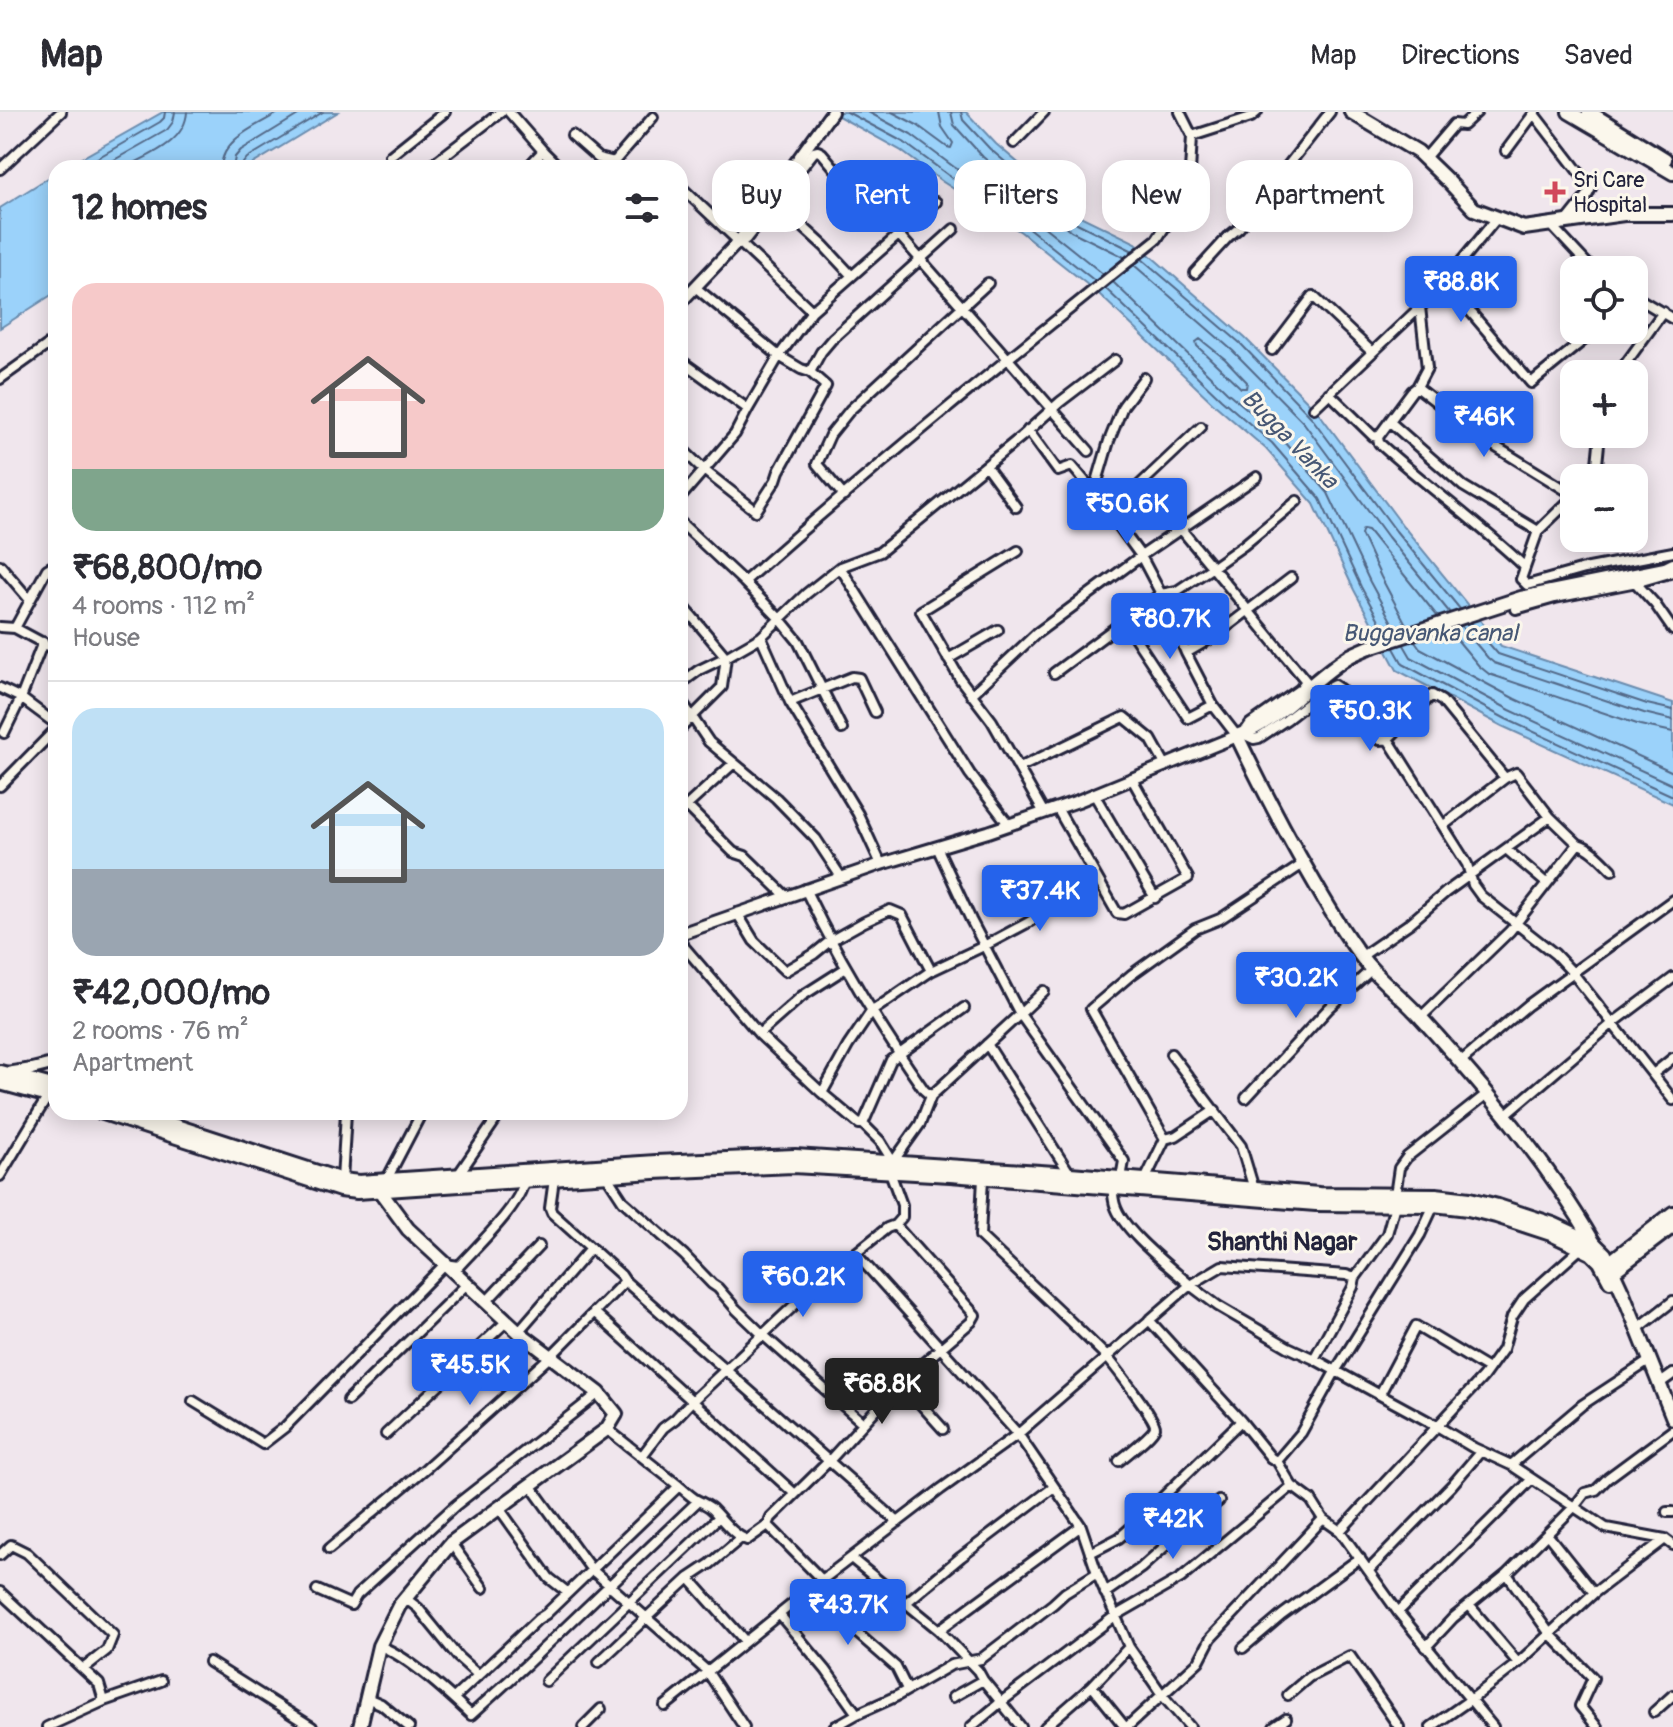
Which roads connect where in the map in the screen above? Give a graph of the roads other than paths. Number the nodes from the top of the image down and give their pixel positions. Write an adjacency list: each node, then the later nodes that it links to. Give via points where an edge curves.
1 (61, 112): 31 (street)
2 (445, 112): 21 (street)
3 (501, 112): 23 (street)
4 (509, 112): 19 (street)
5 (832, 112): 43 (street)
6 (1044, 112): 18 (street)
7 (1180, 112): 17 (street)
8 (1257, 112): 17 (street)
9 (1330, 112): 46 (street, via 1239,228)
10 (1351, 112): 22 (main road)
11 (1477, 112): 22 (street, via 1463,125 1454,124)
12 (1569, 112): 32 (main road)
13 (1589, 112): 30 (main road)
14 (1534, 113): 20 (street); 36 (street, via 1591,188)
15 (653, 117): 27 (street)
16 (572, 135): 26 (street)
17 (1192, 136): 65 (street, via 1190,172 1157,239)
18 (1014, 143)
19 (543, 151): 24 (street); 25 (street)
20 (1506, 151)
21 (390, 156)
22 (1425, 158): 35 (main road, via 1474,209)
23 (438, 160)
24 (535, 160)
25 (552, 160)
26 (606, 160)
27 (616, 160)
28 (808, 160): 29 (street, via 814,152)
29 (828, 160)
30 (1673, 164)
31 (0, 169)
32 (1673, 173)
33 (688, 193): 43 (street)
34 (1673, 214): 36 (main road)
35 (1497, 218): 37 (main road, via 1524,228); 49 (street)
36 (1566, 222): 37 (main road)
37 (1551, 225): 44 (street)
38 (954, 229): 45 (street)
39 (749, 232): 43 (street)
40 (809, 232): 47 (street)
41 (902, 232): 42 (street)
42 (899, 235): 45 (street); 47 (street)
43 (740, 242): 50 (street); 57 (street)
44 (1580, 256)
45 (920, 259): 54 (street); 69 (street, via 832,339)
46 (1195, 273)
47 (852, 276): 57 (street)
48 (988, 283): 54 (street)
49 (1443, 284): 55 (street); 56 (street)
50 (695, 287): 51 (street); 64 (street)
51 (688, 294)
52 (1482, 296): 56 (street)
53 (1648, 304): 58 (street)
54 (963, 307): 65 (street); 89 (street, via 850,410 830,435 817,464)
55 (1420, 307): 63 (street); 72 (street, via 1427,368)
56 (1469, 310): 60 (street, via 1531,383)
57 (812, 311): 64 (street)
58 (1663, 312): 59 (street); 67 (street)
59 (1673, 319)
60 (1579, 344)
61 (48, 345): 71 (street)
62 (1272, 350): 63 (street, via 1313,296)
63 (1372, 352): 73 (street)
64 (779, 356): 69 (street); 75 (street)
65 (1007, 358): 76 (street); 89 (street)
66 (1115, 360): 76 (street)
67 (1628, 360)
68 (688, 366): 75 (street)
69 (810, 372): 84 (street, via 826,386 756,511)
70 (1144, 378): 88 (street, via 1123,406)
71 (0, 379)
72 (1417, 387): 77 (street); 86 (street, via 1488,442)
73 (1329, 393): 74 (street); 80 (street)
74 (1314, 408)
75 (748, 409): 84 (street)
76 (1051, 410): 79 (street); 81 (street)
77 (1390, 422): 80 (street); 96 (street, via 1463,486)
78 (1201, 427): 93 (street)
79 (1028, 430): 83 (street); 88 (street, via 1058,471 1072,466)
80 (1378, 437): 104 (street, via 1416,476)
81 (1089, 451)
82 (688, 455): 84 (street)
83 (986, 466): 91 (street); 102 (street, via 880,552)
84 (705, 471): 87 (street)
85 (1257, 477): 94 (street)
86 (1560, 486)
87 (688, 489)
88 (1094, 492): 93 (street)
89 (844, 496): 108 (street)
90 (1297, 501): 103 (street)
91 (1016, 507)
92 (1560, 509): 96 (street)
93 (1110, 513): 99 (street)
94 (1181, 529): 99 (street); 103 (street)
95 (688, 530): 108 (street)
96 (1538, 531): 104 (street)
97 (1018, 551): 126 (street, via 921,611)
98 (1673, 552): 104 (street, via 1527,585 1521,579)
99 (1141, 556): 110 (street); 131 (street, via 1037,633)
100 (0, 565): 111 (street)
101 (1673, 565): 112 (main road)
102 (840, 567): 115 (street); 157 (street, via 970,774)
103 (1213, 567): 110 (street, via 1177,591); 113 (street)
104 (1525, 567)
105 (48, 568): 111 (street)
106 (1673, 572): 109 (street)
107 (1291, 578): 113 (street)
108 (744, 582): 115 (street)
109 (1635, 582): 112 (street); 120 (street)
110 (1161, 594): 116 (street); 124 (street)
111 (29, 599): 118 (street)
112 (1519, 603): 143 (main road, via 1370,647)
113 (1248, 611): 124 (street); 143 (street, via 1306,681)
114 (688, 612): 125 (street)
115 (780, 619): 121 (street); 130 (street)
116 (1124, 621): 127 (street); 134 (street, via 1188,718)
117 (0, 627): 118 (street)
118 (15, 628): 122 (street)
119 (998, 630): 126 (street)
120 (1673, 630)
121 (761, 637): 125 (street); 133 (street)
122 (43, 642): 123 (street); 132 (street)
123 (48, 645)
124 (1186, 653): 134 (street)
125 (726, 657): 128 (street); 137 (street, via 722,687)
126 (948, 659): 131 (street)
127 (1054, 673)
128 (688, 678)
129 (0, 688): 132 (street)
130 (823, 690): 133 (street); 136 (street, via 859,678); 140 (street)
131 (971, 695): 147 (street)
132 (21, 698): 138 (street); 141 (street)
133 (790, 702): 162 (street, via 858,814)
134 (1213, 705): 143 (street)
135 (688, 712): 137 (street)
136 (875, 712)
137 (691, 717): 139 (street); 145 (street)
138 (48, 720)
139 (688, 720)
140 (842, 729)
141 (4, 733)
142 (48, 735): 150 (street)
143 (1240, 735): 144 (street, via 1259,738 1334,685 1374,735); 146 (street); 163 (main road)
144 (1388, 739): 148 (street, via 1435,696); 158 (street)
145 (734, 763): 152 (street); 166 (street, via 816,839)
146 (1166, 766): 147 (street, via 1151,739 1124,717); 149 (street)
147 (1019, 768): 155 (street)
148 (1505, 778): 156 (street, via 1516,773); 158 (street)
149 (1132, 779): 151 (street); 171 (street, via 1187,877)
150 (0, 786)
151 (1094, 794): 153 (street); 171 (street)
152 (688, 804)
153 (1057, 808): 155 (street); 171 (street, via 1117,913)
154 (688, 813): 170 (street, via 745,856)
155 (1044, 813): 157 (street)
156 (1550, 817): 159 (street); 161 (street)
157 (1009, 825): 160 (street)
158 (1444, 825): 165 (street)
159 (1578, 844): 164 (street); 167 (street)
160 (937, 847): 162 (street); 177 (street)
161 (1506, 849): 165 (street); 167 (street)
162 (881, 864): 166 (street)
163 (1303, 864): 179 (main road); 215 (street, via 1220,919 1195,929 1091,1009)
164 (1612, 870)
165 (1470, 875): 174 (street, via 1481,896); 179 (street)
166 (841, 877): 168 (street)
167 (1546, 883): 174 (street)
168 (805, 889): 170 (street); 176 (street)
169 (1077, 890): 177 (street)
170 (786, 896): 173 (street)
171 (1155, 898)
172 (1673, 900): 183 (street)
173 (737, 913): 175 (street); 176 (street, via 754,941 785,971)
174 (1516, 923): 183 (street); 189 (street)
175 (688, 931)
176 (830, 941): 180 (street); 182 (street, via 890,910 902,915)
177 (984, 946): 182 (street); 188 (street)
178 (688, 951): 191 (street)
179 (1362, 956): 181 (main road)
180 (846, 968): 187 (street); 191 (street, via 802,996)
181 (1372, 969): 189 (main road); 205 (street)
182 (931, 971): 187 (street)
183 (1572, 972): 190 (street); 196 (street)
184 (1673, 978): 190 (street)
185 (1044, 991): 188 (street)
186 (964, 1008): 193 (street)
187 (871, 1012): 193 (street); 201 (street)
188 (1020, 1014): 192 (street); 226 (street, via 1124,1161)
189 (1421, 1017): 196 (main road)
190 (1613, 1023): 198 (street); 208 (street)
191 (759, 1034): 201 (street)
192 (987, 1044): 203 (street); 217 (street)
193 (899, 1053): 203 (street); 214 (street)
194 (1171, 1054): 207 (street)
195 (1673, 1058): 198 (street)
196 (1460, 1062): 202 (main road)
197 (48, 1065): 199 (street)
198 (1653, 1074): 206 (street)
199 (1, 1076): 200 (main road)
200 (48, 1091)
201 (822, 1093): 214 (street)
202 (1488, 1093): 208 (main road); 229 (street, via 1407,1157 1399,1168)
203 (931, 1096): 216 (street)
204 (48, 1097): 219 (street)
205 (1246, 1098)
206 (1673, 1100)
207 (1215, 1110): 215 (street); 228 (street, via 1241,1146)
208 (1505, 1115): 235 (main road, via 1581,1221)
209 (125, 1120): 227 (main road, via 340,1190 357,1192)
210 (158, 1120): 223 (main road)
211 (346, 1120): 223 (street)
212 (417, 1120): 227 (street)
213 (496, 1120): 220 (street)
214 (863, 1124): 216 (street, via 880,1141)
215 (1165, 1139): 224 (street)
216 (892, 1167): 217 (main road); 218 (main road); 220 (main road, via 795,1156); 221 (main road); 232 (street, via 902,1205)
217 (1070, 1174): 226 (main road)
218 (606, 1175): 222 (main road); 251 (street, via 623,1201)
219 (0, 1176)
220 (457, 1176): 227 (main road)
221 (983, 1178): 226 (main road); 254 (street, via 980,1236)
222 (554, 1179): 225 (main road); 236 (street, via 550,1208)
223 (342, 1180): 227 (main road)
224 (1145, 1180): 226 (main road); 228 (main road)
225 (524, 1181): 227 (main road); 238 (street, via 504,1216 459,1266)
226 (1115, 1181): 229 (main road, via 1316,1204); 243 (street, via 1115,1207 1132,1232)
227 (381, 1184): 238 (main road, via 408,1229)
228 (1254, 1189): 229 (main road)
229 (1395, 1200): 230 (main road); 235 (main road, via 1436,1195 1470,1199 1553,1224); 240 (street, via 1387,1234)
230 (1434, 1205): 235 (main road, via 1496,1216); 259 (street)
231 (1673, 1213): 239 (main road)
232 (895, 1225): 237 (street); 252 (street, via 975,1315)
233 (1673, 1226): 239 (main road)
234 (539, 1246): 245 (street)
235 (1587, 1246): 239 (main road, via 1605,1254); 249 (main road); 258 (street, via 1524,1299 1512,1317 1503,1349)
236 (591, 1248): 241 (street); 250 (street)
237 (855, 1253): 251 (street); 252 (street)
238 (445, 1264): 242 (main road); 266 (street, via 263,1444)
239 (1612, 1267): 249 (main road)
240 (1355, 1278): 243 (street, via 1222,1266); 255 (street)
241 (625, 1281): 246 (street); 257 (street)
242 (467, 1284): 245 (main road); 265 (street)
243 (1190, 1285): 247 (street); 255 (street)
244 (1673, 1301): 249 (street)
245 (486, 1302): 248 (main road)
246 (594, 1312): 253 (street); 267 (street)
247 (1149, 1320): 254 (street); 269 (street)
248 (507, 1321): 250 (main road); 275 (street)
249 (1636, 1330): 256 (main road)
250 (518, 1332): 253 (main road)
251 (762, 1334): 257 (street); 270 (street)
252 (940, 1347): 261 (street); 276 (street)
253 (550, 1356): 263 (main road); 303 (street)
254 (1106, 1357): 276 (street); 280 (street, via 1155,1424 1149,1436)
255 (1314, 1359): 259 (street)
256 (1649, 1361): 262 (main road); 282 (street, via 1582,1405)
257 (725, 1369): 267 (street); 279 (street)
258 (1488, 1369): 264 (street, via 1416,1326); 271 (street)
259 (1336, 1370): 264 (street); 281 (street, via 1301,1433)
260 (1673, 1374): 262 (street)
261 (901, 1382): 270 (street); 273 (street)
262 (1659, 1384): 268 (main road)
263 (599, 1393): 272 (main road, via 616,1414); 316 (street, via 456,1505 351,1605)
264 (1380, 1394): 271 (street)
265 (348, 1400)
266 (193, 1401)
267 (691, 1402): 278 (street); 288 (street)
268 (1673, 1418)
269 (1241, 1421): 281 (street); 304 (street, via 1119,1538)
270 (863, 1423): 279 (street)
271 (1437, 1426): 277 (street); 298 (street)
272 (607, 1429): 278 (street); 284 (main road)
273 (943, 1429)
274 (1673, 1430): 291 (street, via 1585,1493)
275 (386, 1434)
276 (1018, 1434): 287 (street); 295 (street)
277 (1481, 1451): 282 (street); 309 (street)
278 (642, 1456): 285 (street)
279 (829, 1461): 288 (street); 295 (street)
280 (1119, 1461)
281 (1277, 1461): 286 (street)
282 (1511, 1465): 283 (street)
283 (1532, 1479): 291 (street); 326 (street)
284 (530, 1485): 292 (main road); 308 (street)
285 (679, 1486): 289 (street); 308 (street)
286 (1292, 1486): 294 (street, via 1311,1500); 328 (street, via 1181,1578)
287 (1054, 1487): 297 (street); 324 (street)
288 (795, 1494): 296 (street)
289 (698, 1501): 293 (street); 314 (street)
290 (1219, 1501): 320 (street)
291 (1574, 1507): 299 (street); 301 (street, via 1606,1528)
292 (499, 1508): 302 (main road); 319 (street, via 549,1578)
293 (718, 1518): 300 (street); 323 (street)
294 (1323, 1519): 298 (street); 351 (street)
295 (898, 1522): 306 (street)
296 (768, 1525): 300 (street, via 747,1540); 313 (street)
297 (1081, 1526): 304 (street); 330 (street)
298 (1340, 1531): 307 (street)
299 (1547, 1534): 311 (street); 321 (street)
300 (741, 1538): 312 (street)
301 (1669, 1542): 321 (street)
302 (451, 1543): 315 (street); 322 (main road)
303 (329, 1549)
304 (1090, 1553): 310 (street)
305 (0, 1555): 341 (street, via 11,1545 27,1553 113,1635 107,1650)
306 (851, 1558): 313 (street); 324 (street)
307 (1360, 1558): 309 (street); 336 (street)
308 (591, 1569): 314 (street); 319 (street)
309 (1369, 1570): 326 (street)
310 (1097, 1573): 320 (street); 337 (street, via 981,1659)
311 (1507, 1574): 325 (street); 331 (street)
312 (689, 1578): 329 (street); 332 (street)
313 (822, 1580): 317 (street)
314 (609, 1587): 323 (street); 354 (street, via 471,1715)
315 (483, 1588)
316 (317, 1590)
317 (809, 1591): 327 (street); 348 (street, via 896,1667)
318 (0, 1592): 341 (street)
319 (567, 1592): 343 (street)
320 (1105, 1593): 328 (street)
321 (1594, 1593): 331 (street)
322 (405, 1598): 333 (main road); 343 (street)
323 (629, 1602): 329 (street); 346 (street)
324 (907, 1602): 330 (street)
325 (1469, 1605): 335 (street); 340 (street)
326 (1398, 1612): 335 (street)
327 (779, 1614): 332 (street); 361 (street)
328 (1115, 1616): 334 (street); 357 (street)
329 (648, 1618): 339 (street); 342 (street)
330 (939, 1630): 337 (street)
331 (1550, 1634): 340 (street); 379 (street, via 1593,1678 1580,1706)
332 (745, 1641): 342 (street)
333 (379, 1646): 353 (main road); 354 (street, via 394,1651)
334 (1129, 1647): 347 (street); 351 (street)
335 (1426, 1647): 355 (street)
336 (1243, 1648)
337 (969, 1661): 344 (street); 348 (street)
338 (209, 1662): 364 (street)
339 (599, 1662)
340 (1518, 1663): 355 (street)
341 (83, 1669): 356 (street, via 99,1684)
342 (707, 1671): 358 (street); 368 (street)
343 (477, 1674): 354 (street)
344 (983, 1680): 352 (street); 357 (street)
345 (161, 1681): 356 (street)
346 (546, 1681)
347 (1092, 1686): 372 (street); 373 (street)
348 (907, 1689): 361 (street)
349 (1288, 1695): 376 (street, via 1309,1677 1350,1656)
350 (1673, 1695): 360 (street)
351 (1163, 1696): 373 (street); 374 (street)
352 (953, 1697)
353 (367, 1698): 365 (main road); 366 (street)
354 (454, 1698)
355 (1470, 1700): 377 (street); 378 (street)
356 (104, 1701): 363 (street)
357 (1001, 1702): 370 (street); 371 (street)
358 (665, 1706)
359 (601, 1709): 367 (street)
360 (1654, 1712)
361 (857, 1714): 369 (street)
362 (1286, 1719): 375 (street)
363 (47, 1727)
364 (312, 1727)
365 (360, 1727)
366 (409, 1727)
367 (583, 1727)
368 (744, 1727)
369 (834, 1727)
370 (971, 1727)
371 (1021, 1727)
372 (1045, 1727)
373 (1126, 1727)
374 (1190, 1727)
375 (1274, 1727)
376 (1399, 1727)
377 (1431, 1727)
378 (1493, 1727)
379 (1597, 1727)

